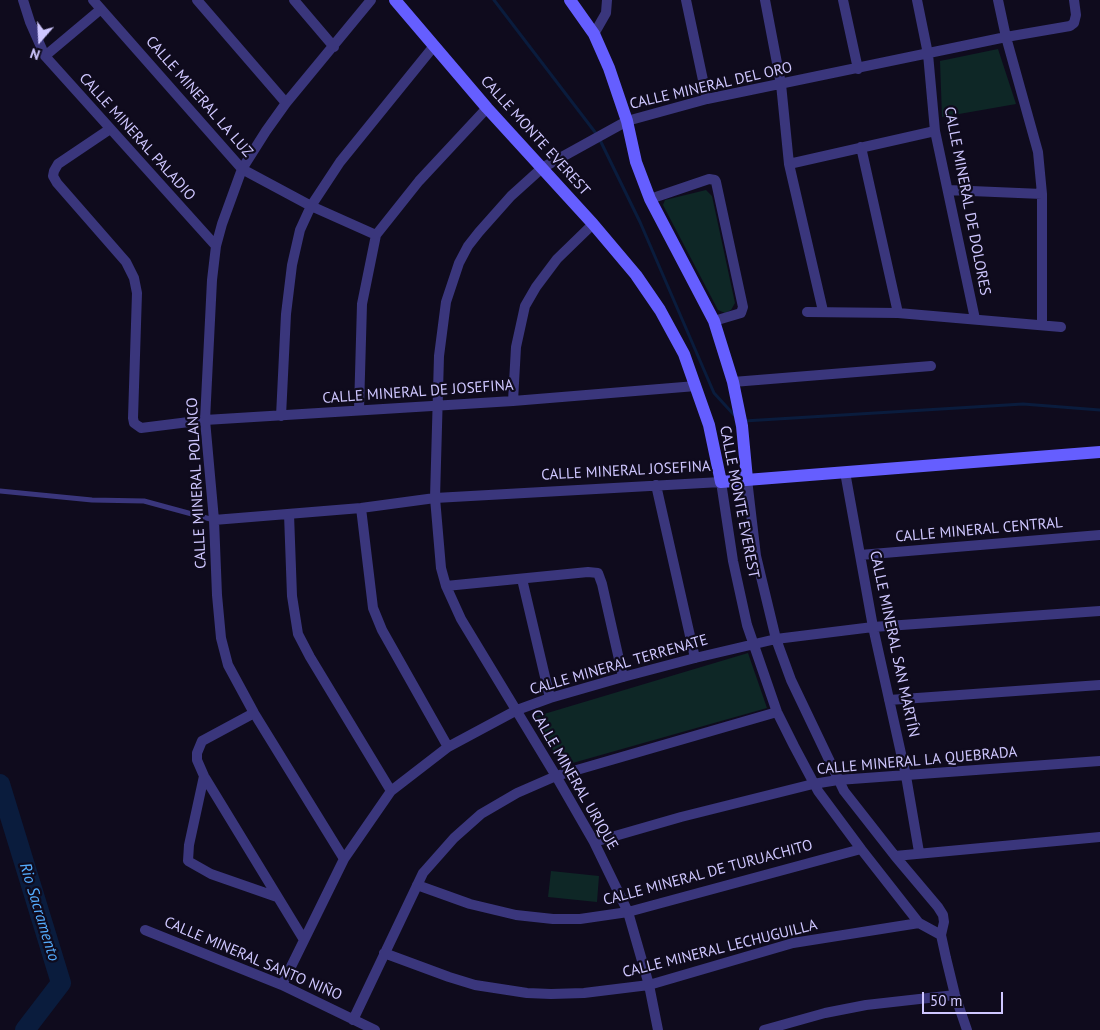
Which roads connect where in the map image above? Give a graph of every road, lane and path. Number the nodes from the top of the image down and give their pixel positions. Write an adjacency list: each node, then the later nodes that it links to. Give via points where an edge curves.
1 (23, 0): 21 (street, CALLE MINERAL PALADIO)
2 (93, 0): 15 (street, CALLE MINERAL LA LUZ)
3 (197, 0): 25 (street)
4 (294, 0): 19 (street)
5 (371, 0): 19 (street, CALLE MINERAL POLANCO)
6 (395, 0): 18 (street, CALLE MONTE EVEREST)
7 (570, 0): 16 (street, CALLE MONTE EVEREST)
8 (607, 0): 16 (street, via 606,13)
9 (686, 0): 24 (street)
10 (765, 0): 23 (street)
11 (843, 0): 22 (street)
12 (917, 0): 20 (street, CALLE MINERAL DE DOLORES)
13 (998, 0): 17 (street)
14 (1074, 0): 17 (street, CALLE MINERAL DEL ORO, via 1076,15 1070,26)
15 (101, 9): 21 (street); 33 (street, CALLE MINERAL LA LUZ)
16 (594, 34): 27 (street, CALLE MONTE EVEREST)
17 (1006, 37): 20 (street, CALLE MINERAL DEL ORO); 35 (street, via 1036,139)
18 (434, 46): 26 (street, CALLE MONTE EVEREST); 37 (street, via 340,162)
19 (334, 47): 25 (street, CALLE MINERAL POLANCO)
20 (928, 54): 22 (street, CALLE MINERAL DEL ORO); 29 (street, CALLE MINERAL DE DOLORES)
21 (45, 56): 28 (street, CALLE MINERAL PALADIO)
22 (858, 69): 23 (street, CALLE MINERAL DEL ORO)
23 (782, 84): 24 (street, CALLE MINERAL DEL ORO); 31 (street)
24 (707, 99): 27 (street, CALLE MINERAL DEL ORO)
25 (286, 104): 33 (street, CALLE MINERAL POLANCO)
26 (487, 108): 32 (street, CALLE MONTE EVEREST); 39 (street, via 419,181)
27 (626, 121): 32 (street, CALLE MINERAL DEL ORO); 36 (street, CALLE MONTE EVEREST)
28 (110, 129): 40 (street, CALLE MINERAL PALADIO); 55 (street, CALLE MINERAL DE JOSEFINA, via 56,167 53,176 126,262 134,278 137,293 134,423 141,428)
29 (935, 131): 30 (street); 34 (street, CALLE MINERAL DE DOLORES)
30 (861, 147): 31 (street); 43 (street)
31 (789, 164): 41 (street)
32 (542, 168): 38 (street, CALLE MONTE EVEREST); 52 (street, CALLE MINERAL DEL ORO, via 479,232 459,263 446,302)
33 (242, 169): 37 (street, CALLE MINERAL LA LUZ); 40 (street, CALLE MINERAL POLANCO)
34 (948, 190): 35 (street); 44 (street, CALLE MINERAL DE DOLORES)
35 (1042, 194): 46 (street)
36 (650, 200): 45 (street, CALLE MONTE EVEREST); 45 (street, via 706,180 715,180 742,312)
37 (311, 206): 39 (street, CALLE MINERAL LA LUZ); 54 (street, via 300,230 292,265)
38 (593, 224): 50 (street, CALLE MONTE EVEREST, via 636,275 660,310 684,354); 51 (street, via 557,259 525,306 516,347)
39 (376, 235): 53 (street, via 362,313)
40 (216, 246): 55 (street, CALLE MINERAL POLANCO)
41 (823, 310): 42 (street); 43 (street)
42 (807, 312)
43 (898, 313): 44 (street)
44 (975, 319): 46 (street)
45 (714, 320): 49 (street, CALLE MONTE EVEREST)
46 (1042, 325): 47 (street)
47 (1061, 327)
48 (931, 366): 49 (street)
49 (733, 382): 58 (street, CALLE MONTE EVEREST)
50 (696, 386): 51 (street, CALLE MINERAL DE JOSEFINA); 59 (street, CALLE MONTE EVEREST)
51 (513, 400): 52 (street, CALLE MINERAL DE JOSEFINA)
52 (437, 406): 53 (street, CALLE MINERAL DE JOSEFINA); 62 (street, CALLE MINERAL URIQUE)
53 (360, 409): 54 (street, CALLE MINERAL DE JOSEFINA)
54 (281, 416): 55 (street, CALLE MINERAL DE JOSEFINA)
55 (205, 420): 65 (street, CALLE MINERAL POLANCO)
56 (1100, 452): 57 (street, CALLE MINERAL JOSEFINA)
57 (845, 472): 58 (street, CALLE MINERAL JOSEFINA); 67 (street, CALLE MINERAL SAN MARTÍN)
58 (748, 479): 59 (street, CALLE MINERAL JOSEFINA); 72 (street, CALLE MONTE EVEREST, via 756,556)
59 (722, 482): 60 (street, CALLE MINERAL JOSEFINA); 73 (street, CALLE MONTE EVEREST, via 733,561)
60 (656, 485): 62 (street, CALLE MINERAL JOSEFINA); 74 (street)
61 (0, 492): 65 (lane, via 144,502)
62 (435, 498): 63 (street, CALLE MINERAL JOSEFINA); 69 (street, CALLE MINERAL URIQUE, via 441,568)
63 (361, 508): 64 (street, CALLE MINERAL JOSEFINA); 82 (street, via 373,608 382,630)
64 (289, 514): 65 (street, CALLE MINERAL JOSEFINA); 89 (street, via 292,596 298,634)
65 (214, 520): 80 (street, CALLE MINERAL POLANCO, via 221,638 228,665)
66 (1100, 535): 67 (street, CALLE MINERAL CENTRAL)
67 (860, 555): 71 (street, CALLE MINERAL SAN MARTÍN)
68 (522, 579): 69 (street); 75 (street, via 598,573); 77 (street)
69 (446, 586): 79 (street, CALLE MINERAL URIQUE, via 471,636)
70 (1100, 611): 71 (street, CALLE MINERAL TERRENATE)
71 (873, 627): 72 (street, CALLE MINERAL TERRENATE); 78 (street, CALLE MINERAL SAN MARTÍN)
72 (776, 639): 73 (street, CALLE MINERAL TERRENATE); 87 (street, CALLE MONTE EVEREST, via 804,709)
73 (753, 643): 74 (street, CALLE MINERAL TERRENATE); 81 (street, CALLE MONTE EVEREST)
74 (695, 658): 75 (street, CALLE MINERAL TERRENATE)
75 (623, 677): 77 (street, CALLE MINERAL TERRENATE)
76 (1100, 685): 78 (street)
77 (550, 698): 79 (street, CALLE MINERAL TERRENATE)
78 (889, 700): 86 (street, CALLE MINERAL SAN MARTÍN)
79 (517, 710): 82 (street, CALLE MINERAL TERRENATE); 85 (street, CALLE MINERAL URIQUE)
80 (254, 712): 84 (street, via 202,742 197,760); 95 (street, CALLE MINERAL POLANCO)
81 (777, 712): 85 (street); 88 (street, CALLE MONTE EVEREST)
82 (448, 747): 89 (street, CALLE MINERAL TERRENATE)
83 (1100, 761): 86 (street, CALLE MINERAL LA QUEBRADA)
84 (204, 776): 97 (street); 97 (street, via 188,845 188,861 211,874)
85 (556, 776): 91 (street, CALLE MINERAL URIQUE); 96 (street, via 481,814 444,849)
86 (906, 776): 87 (street, CALLE MINERAL LA QUEBRADA); 93 (street, CALLE MINERAL SAN MARTÍN)
87 (838, 780): 88 (street, CALLE MINERAL LA QUEBRADA); 94 (street, CALLE MONTE EVEREST)
88 (814, 784): 91 (street, CALLE MINERAL LA QUEBRADA); 92 (street, CALLE MONTE EVEREST)
89 (391, 791): 95 (street, CALLE MINERAL TERRENATE)
90 (1100, 837): 93 (street)
91 (594, 842): 98 (street, CALLE MINERAL URIQUE)
92 (861, 849): 98 (street, CALLE MINERAL DE TURUACHITO); 99 (street, CALLE MONTE EVEREST)
93 (919, 852): 94 (street)
94 (895, 856): 101 (street, CALLE MONTE EVEREST, via 943,915)
95 (344, 859): 102 (street, CALLE MINERAL TERRENATE)
96 (417, 885): 98 (street, CALLE MINERAL DE TURUACHITO, via 470,904 536,918 580,919); 103 (street)
97 (277, 897): 102 (street)
98 (628, 912): 105 (street, CALLE MINERAL URIQUE)
99 (919, 923): 101 (street, CALLE MONTE EVEREST); 105 (street, CALLE MINERAL LECHUGUILLA, via 793,943)
100 (145, 930): 104 (street, CALLE MINERAL SANTO NIÑO)
101 (941, 935): 106 (street, CALLE MONTE EVEREST)
102 (304, 940): 104 (street, CALLE MINERAL TERRENATE)
103 (384, 952): 105 (street, CALLE MINERAL LECHUGUILLA, via 475,985 527,993 584,993); 107 (street)
104 (282, 985): 107 (street, CALLE MINERAL SANTO NIÑO)
105 (649, 985): 109 (street, CALLE MINERAL URIQUE)
106 (954, 995): 110 (street, via 866,1005); 111 (street, CALLE MONTE EVEREST)
107 (353, 1020): 108 (street, CALLE MINERAL SANTO NIÑO)
108 (375, 1030)
109 (658, 1030)
110 (764, 1030)
111 (967, 1030)

